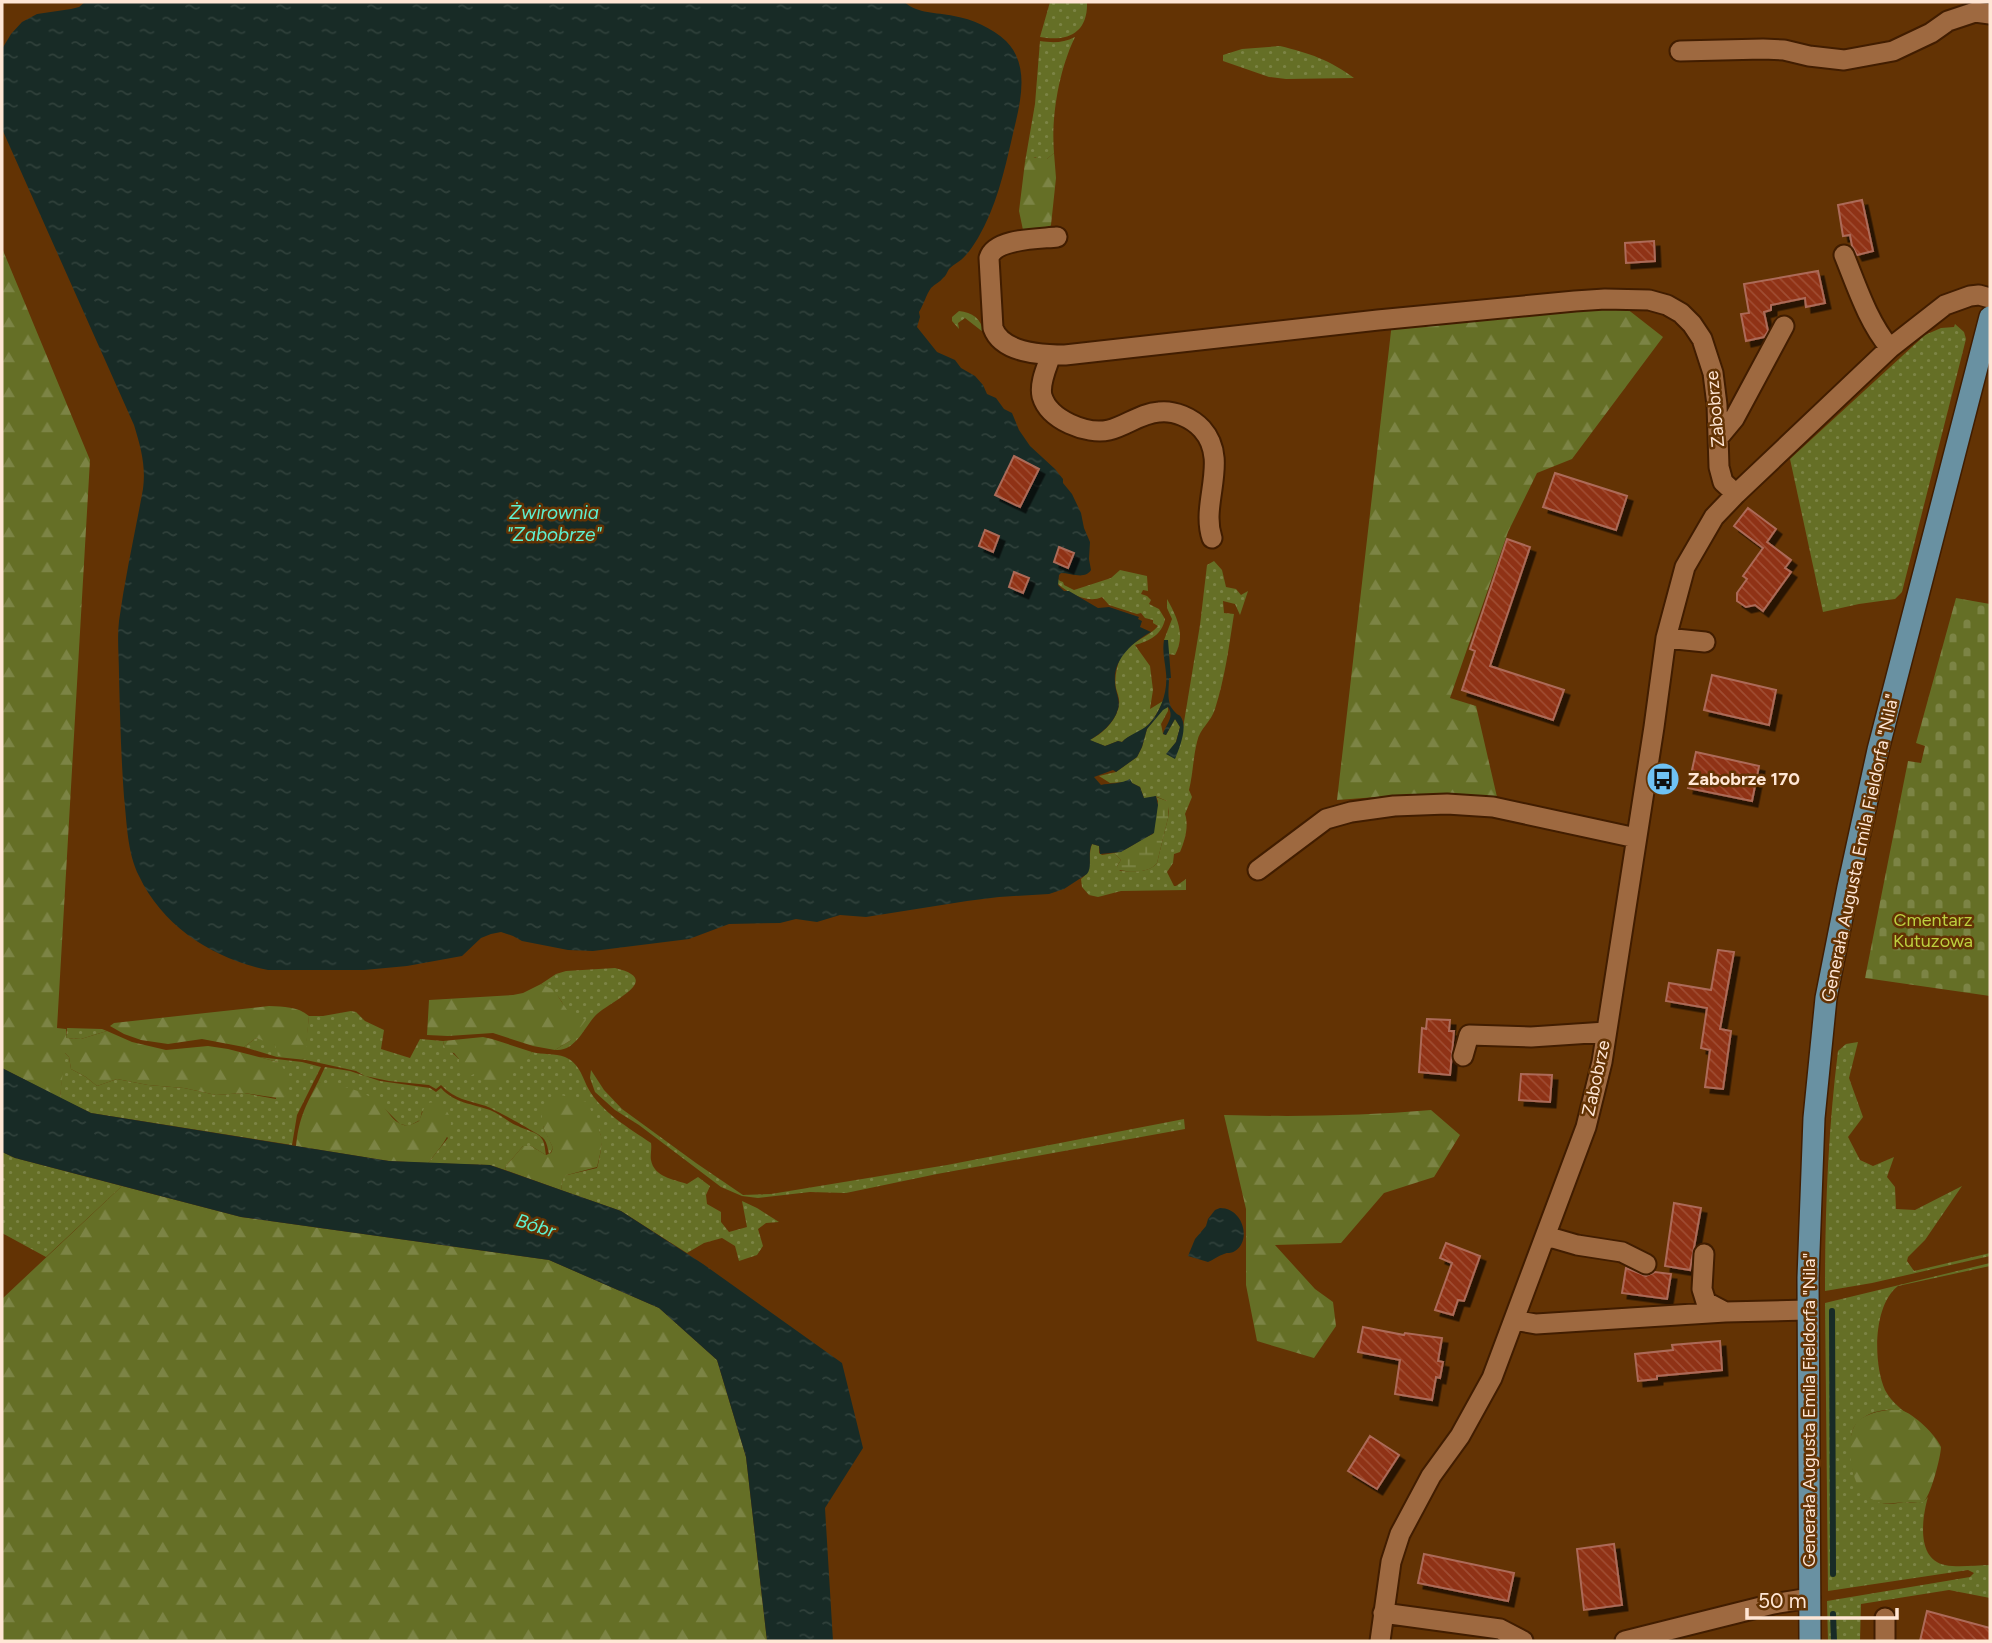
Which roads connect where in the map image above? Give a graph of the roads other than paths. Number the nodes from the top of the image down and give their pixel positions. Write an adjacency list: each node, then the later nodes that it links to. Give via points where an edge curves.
1 (1978, 9): 2 (street, via 1893,51 1844,60 1773,50)
2 (1680, 51)
3 (1057, 237): 9 (street, Zabobrze, via 1006,244 989,258 997,337 1017,349)
4 (1844, 255): 8 (street, via 1869,315)
5 (1990, 298): 8 (street, Zabobrze, via 1970,296 1945,306)
6 (1990, 317): 22 (main road, Generała Augusta Emila Fieldorfa "Nila", via 1878,750 1832,964 1814,1118)
7 (1784, 326): 10 (street)
8 (1891, 348): 11 (street, Zabobrze)
9 (1051, 355): 10 (street, Zabobrze, via 1365,321 1605,299 1649,300 1681,313 1702,340 1710,357); 12 (street, via 1041,394 1053,413 1066,422 1107,431 1147,414 1168,412 1187,418 1203,431 1214,453)
10 (1719, 438): 11 (street, Zabobrze, via 1723,482)
11 (1736, 494): 13 (street, Zabobrze, via 1714,517 1685,567)
12 (1212, 538)
13 (1666, 638): 14 (street); 15 (street, Zabobrze)
14 (1705, 642)
15 (1636, 838): 16 (street, via 1493,807 1394,806 1326,819); 17 (street, Zabobrze)
16 (1258, 870)
17 (1606, 1032): 18 (street, via 1469,1035); 19 (street, Zabobrze, via 1586,1127)
18 (1464, 1056)
19 (1546, 1236): 21 (street, via 1622,1252); 24 (street, Zabobrze)
20 (1704, 1254): 23 (street, via 1706,1302)
21 (1646, 1264)
22 (1807, 1310): 23 (street); 25 (main road, Generała Augusta Emila Fieldorfa "Nila")
23 (1725, 1312): 24 (street, via 1536,1324)
24 (1514, 1320): 26 (street, Zabobrze, via 1479,1403 1400,1534)
25 (1810, 1598): 30 (street); 31 (main road, Generała Augusta Emila Fieldorfa "Nila")
26 (1383, 1613): 28 (street, Zabobrze); 29 (street, via 1500,1629)
27 (1885, 1618): 32 (street)
28 (1380, 1641)
29 (1523, 1641)
30 (1625, 1641)
31 (1810, 1641)
32 (1885, 1641)

